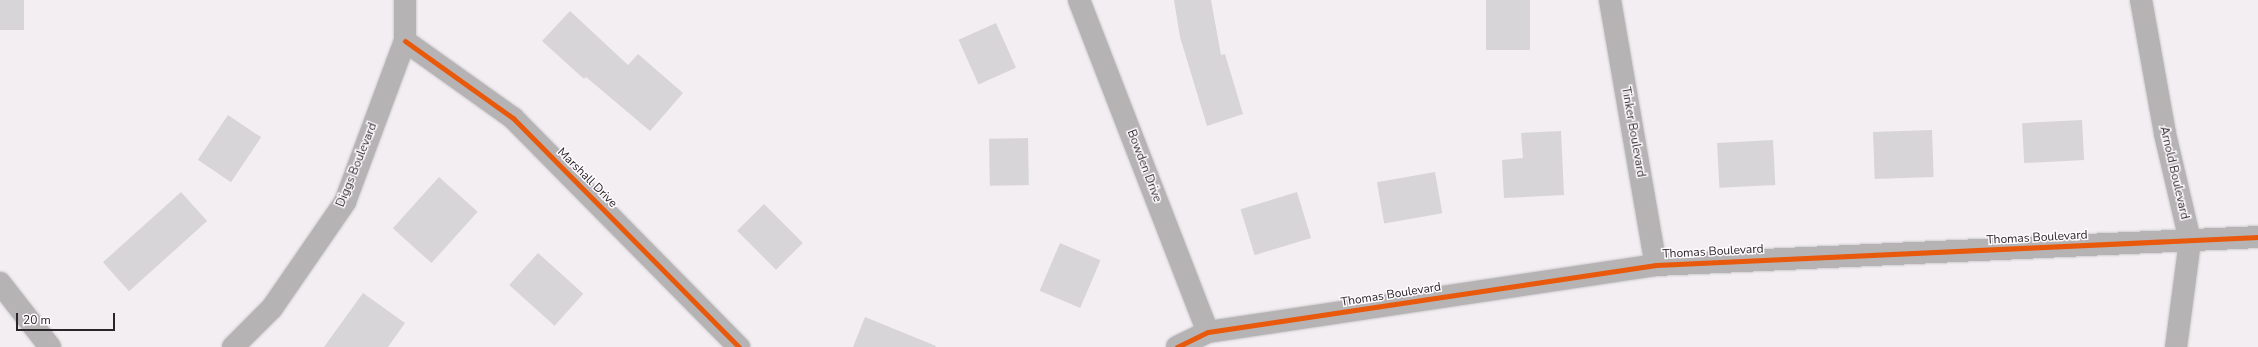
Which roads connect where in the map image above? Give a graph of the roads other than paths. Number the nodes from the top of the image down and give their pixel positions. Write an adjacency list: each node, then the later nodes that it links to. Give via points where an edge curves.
1 (405, 0): 5 (street, Diggs Boulevard)
2 (1079, 0): 10 (street, Bowden Drive)
3 (1610, 0): 8 (street, Tinker Boulevard)
4 (2141, 0): 7 (street, Arnold Boulevard, via 2164,134)
5 (405, 41): 12 (street, Diggs Boulevard, via 345,202 272,308); 13 (street, Marshall Drive, via 513,118)
6 (2258, 237): 7 (street, Thomas Boulevard)
7 (2190, 241): 8 (street, Thomas Boulevard); 15 (street, Arnold Boulevard)
8 (1656, 265): 10 (street, Thomas Boulevard)
9 (0, 283): 11 (street)
10 (1208, 332): 14 (street, Thomas Boulevard)
11 (50, 347)
12 (233, 347)
13 (739, 347)
14 (1177, 347)
15 (2176, 347)

